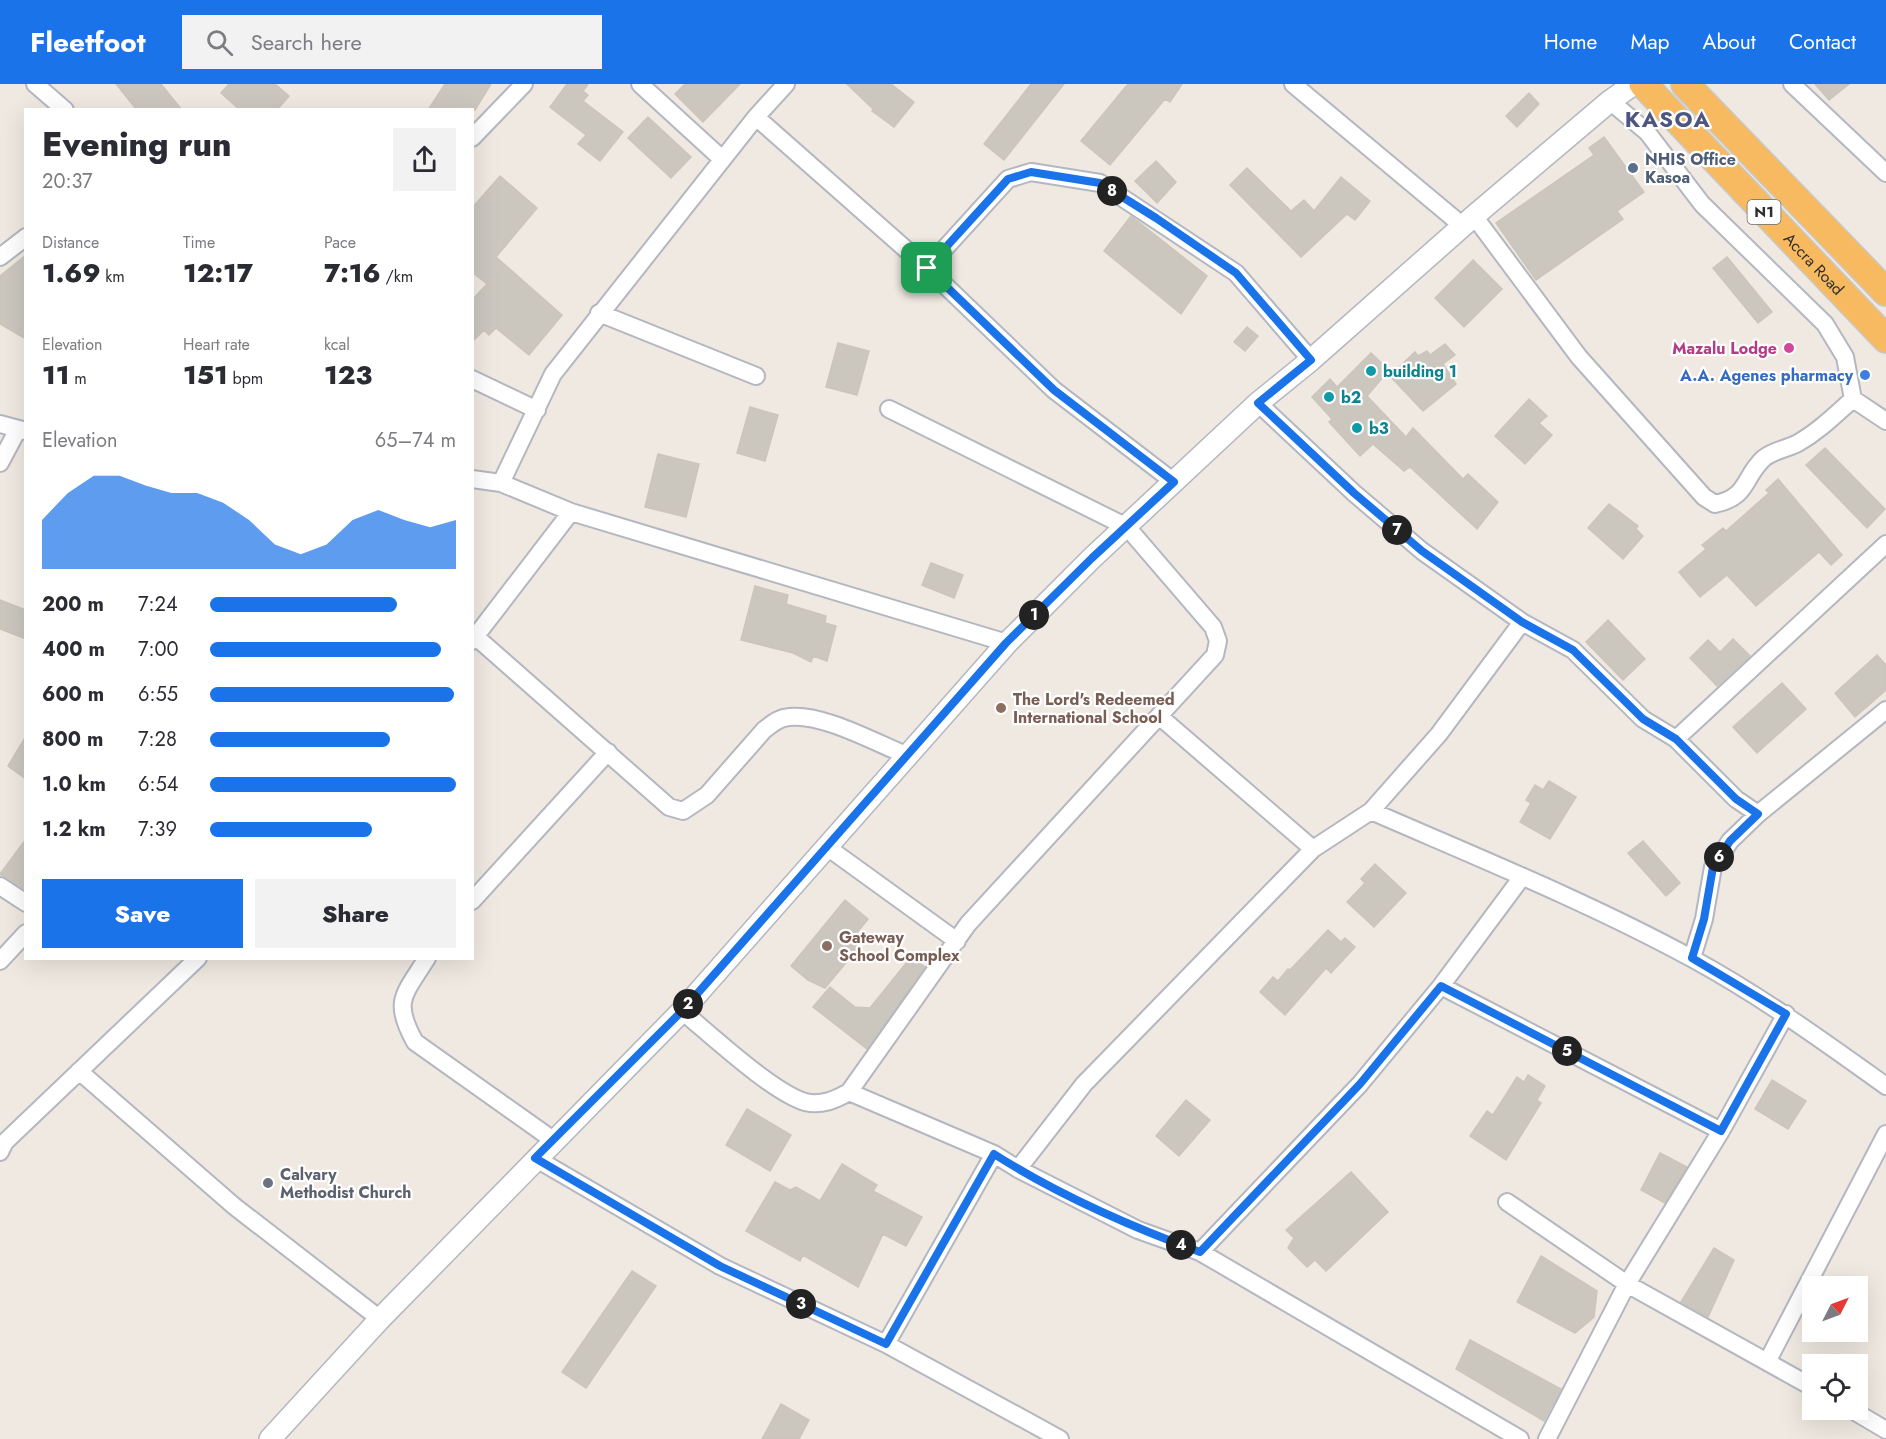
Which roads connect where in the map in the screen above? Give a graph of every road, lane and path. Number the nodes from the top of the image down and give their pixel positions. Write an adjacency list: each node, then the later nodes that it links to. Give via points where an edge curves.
1 (35, 84): 11 (street)
2 (640, 84): 14 (street)
3 (786, 84): 12 (street)
4 (1293, 84): 16 (street)
5 (1634, 84): 10 (street)
6 (1643, 84): 22 (highway, Accra Road / N1)
7 (1792, 84): 15 (street)
8 (522, 85): 13 (street)
9 (1691, 86): 20 (highway, Accra Road / N1)
10 (1610, 101): 16 (street); 26 (street, via 1647,132 1702,204 1824,324 1845,357)
11 (63, 108)
12 (756, 117): 14 (street); 19 (street)
13 (474, 136)
14 (722, 159): 21 (street)
15 (1886, 173)
16 (1469, 221): 23 (street); 26 (street, via 1579,357 1715,504 1738,496 1762,459 1821,428)
17 (24, 239): 18 (street)
18 (0, 257)
19 (927, 268): 23 (street, via 1008,179 1031,172 1100,183 1236,273); 35 (street, via 1054,390)
20 (1886, 292)
21 (599, 314): 24 (street); 29 (street, via 553,374)
22 (1886, 339)
23 (1311, 360): 27 (street)
24 (756, 376)
25 (474, 380): 29 (street)
26 (1853, 399): 30 (street)
27 (1258, 403): 35 (street); 40 (street, via 1422,551)
28 (889, 409): 38 (street)
29 (537, 410): 36 (street)
30 (1886, 421)
31 (0, 424): 32 (street)
32 (21, 431): 33 (street)
33 (0, 463)
34 (474, 479): 36 (street)
35 (1174, 482): 38 (street)
36 (501, 483): 37 (street)
37 (571, 512): 41 (street); 42 (street)
38 (1127, 527): 42 (street); 44 (street, via 1213,627 1218,641 1215,655)
39 (1886, 544): 45 (street)
40 (1522, 622): 45 (street, via 1573,650 1643,719); 48 (street, via 1440,734)
41 (474, 639): 46 (street)
42 (1006, 643): 47 (street)
43 (1886, 710): 49 (street)
44 (1159, 716): 51 (street); 57 (street, via 968,924)
45 (1676, 739): 49 (street, via 1736,799)
46 (608, 752): 47 (street, via 669,807 683,811 707,795 764,730 788,717 813,718); 54 (street)
47 (906, 755): 50 (street)
48 (1371, 811): 51 (street); 52 (street)
49 (1758, 814): 58 (street, via 1730,841 1713,867)
50 (827, 847): 57 (street); 63 (street)
51 (1313, 849): 74 (street, via 1084,1084)
52 (1522, 877): 58 (street); 62 (street)
53 (0, 886): 55 (street)
54 (474, 899)
55 (24, 902)
56 (24, 935): 61 (street)
57 (957, 941): 67 (street)
58 (1692, 958): 64 (street)
59 (196, 960): 65 (street)
60 (426, 960): 70 (street, via 402,998 403,1020 415,1042)
61 (0, 961)
62 (1441, 986): 68 (street); 76 (street, via 1360,1084)
63 (682, 1011): 67 (street, via 779,1089 806,1102 832,1102); 70 (street)
64 (1786, 1014): 66 (street); 68 (street)
65 (79, 1071): 71 (street); 78 (street, via 234,1206)
66 (1886, 1086)
67 (849, 1092): 72 (street)
68 (1721, 1131): 77 (street)
69 (1886, 1134): 80 (street)
70 (553, 1140): 73 (street)
71 (2, 1144)
72 (994, 1154): 74 (street); 79 (street)
73 (535, 1158): 78 (street); 79 (street, via 720,1266)
74 (1018, 1169): 76 (street, via 1138,1230)
75 (1508, 1202): 77 (street)
76 (1200, 1252): 86 (street)
77 (1627, 1284): 80 (street); 87 (street)
78 (380, 1319): 84 (street)
79 (886, 1344): 85 (street)
80 (1767, 1362): 81 (street)
81 (1802, 1382)
82 (1868, 1419): 83 (street)
83 (1886, 1430)
84 (270, 1439)
85 (1060, 1439)
86 (1520, 1439)
87 (1547, 1439)

